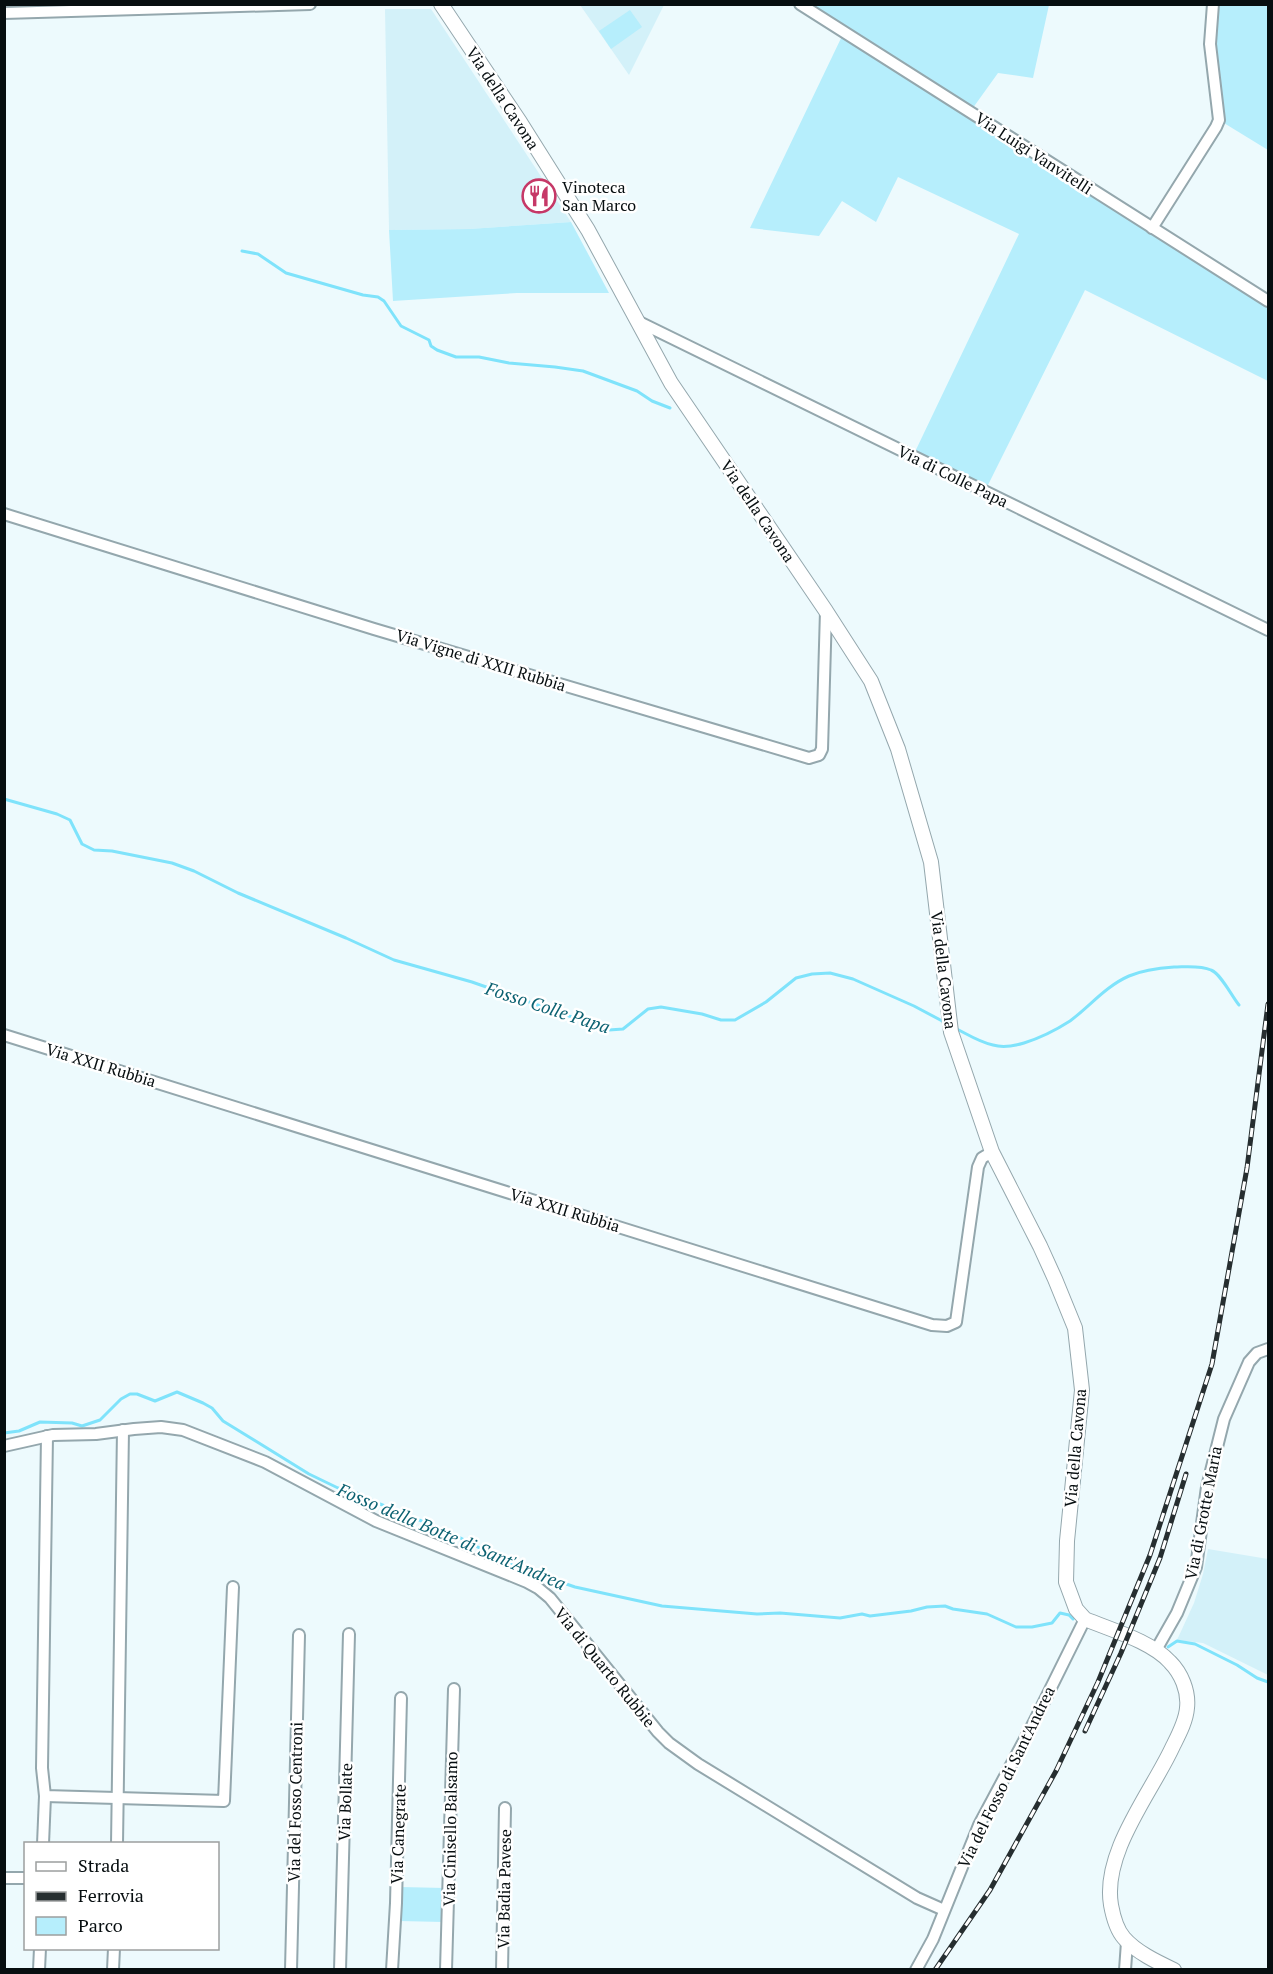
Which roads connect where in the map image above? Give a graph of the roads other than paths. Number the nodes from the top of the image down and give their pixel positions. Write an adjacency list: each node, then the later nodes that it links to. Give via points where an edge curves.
1 (310, 4): 5 (street)
2 (441, 4): 8 (main road, Via della Cavona, via 582,220)
3 (800, 4): 6 (street, Via Luigi Vanvitelli)
4 (1213, 4): 6 (street, via 1210,44 1219,120)
5 (4, 13)
6 (1152, 228): 7 (street, Via Luigi Vanvitelli)
7 (1269, 301)
8 (637, 321): 10 (main road, Via della Cavona, via 671,384); 11 (street, Via di Colle Papa)
9 (4, 514): 10 (street, Via Vigne di XXII Rubbia, via 809,758 819,755 822,749)
10 (826, 611): 13 (main road, Via della Cavona, via 871,681 898,749 931,862 950,1025)
11 (1269, 630)
12 (4, 1035): 13 (street, Via XXII Rubbia, via 933,1325 956,1322 978,1167 982,1158)
13 (992, 1152): 19 (main road, Via della Cavona, via 1044,1254 1075,1328 1082,1390 1066,1582 1076,1609)
14 (1269, 1349): 22 (street, Via di Grotte Maria, via 1257,1353 1249,1362 1227,1413 1207,1487 1194,1572)
15 (123, 1430): 16 (street, Via di Quarto Rubbie); 26 (street); 32 (street, Via di Quarto Rubbie, via 165,1427 196,1434 275,1467 376,1521 535,1587 550,1598 669,1743 917,1898)
16 (47, 1436): 17 (street, Via di Quarto Rubbie); 25 (street, via 42,1768)
17 (4, 1446)
18 (233, 1587): 26 (street, via 224,1800)
19 (1085, 1619): 22 (main road); 32 (street, Via del Fosso di Sant'Andrea, via 979,1825)
20 (350, 1634): 39 (street, Via Bollate)
21 (299, 1635): 38 (street, Via del Fosso Centroni)
22 (1156, 1650): 33 (main road, via 1180,1676 1187,1709 1169,1755 1112,1869 1112,1911)
23 (454, 1689): 41 (street, Via Cinisello Balsamo)
24 (401, 1698): 40 (street, Via Canegrate)
25 (45, 1796): 26 (street); 28 (street)
26 (118, 1798): 29 (street)
27 (505, 1808): 42 (street, Via Badia Pavese)
28 (44, 1842)
29 (117, 1842)
30 (4, 1878): 31 (street)
31 (24, 1878)
32 (944, 1910): 43 (street, Via del Fosso di Sant'Andrea)
33 (1127, 1942): 44 (street); 45 (main road)
34 (40, 1950): 36 (street)
35 (114, 1950): 37 (street)
36 (39, 1970)
37 (113, 1970)
38 (291, 1970)
39 (340, 1970)
40 (392, 1970)
41 (446, 1970)
42 (502, 1970)
43 (916, 1970)
44 (1125, 1970)
45 (1174, 1970)

